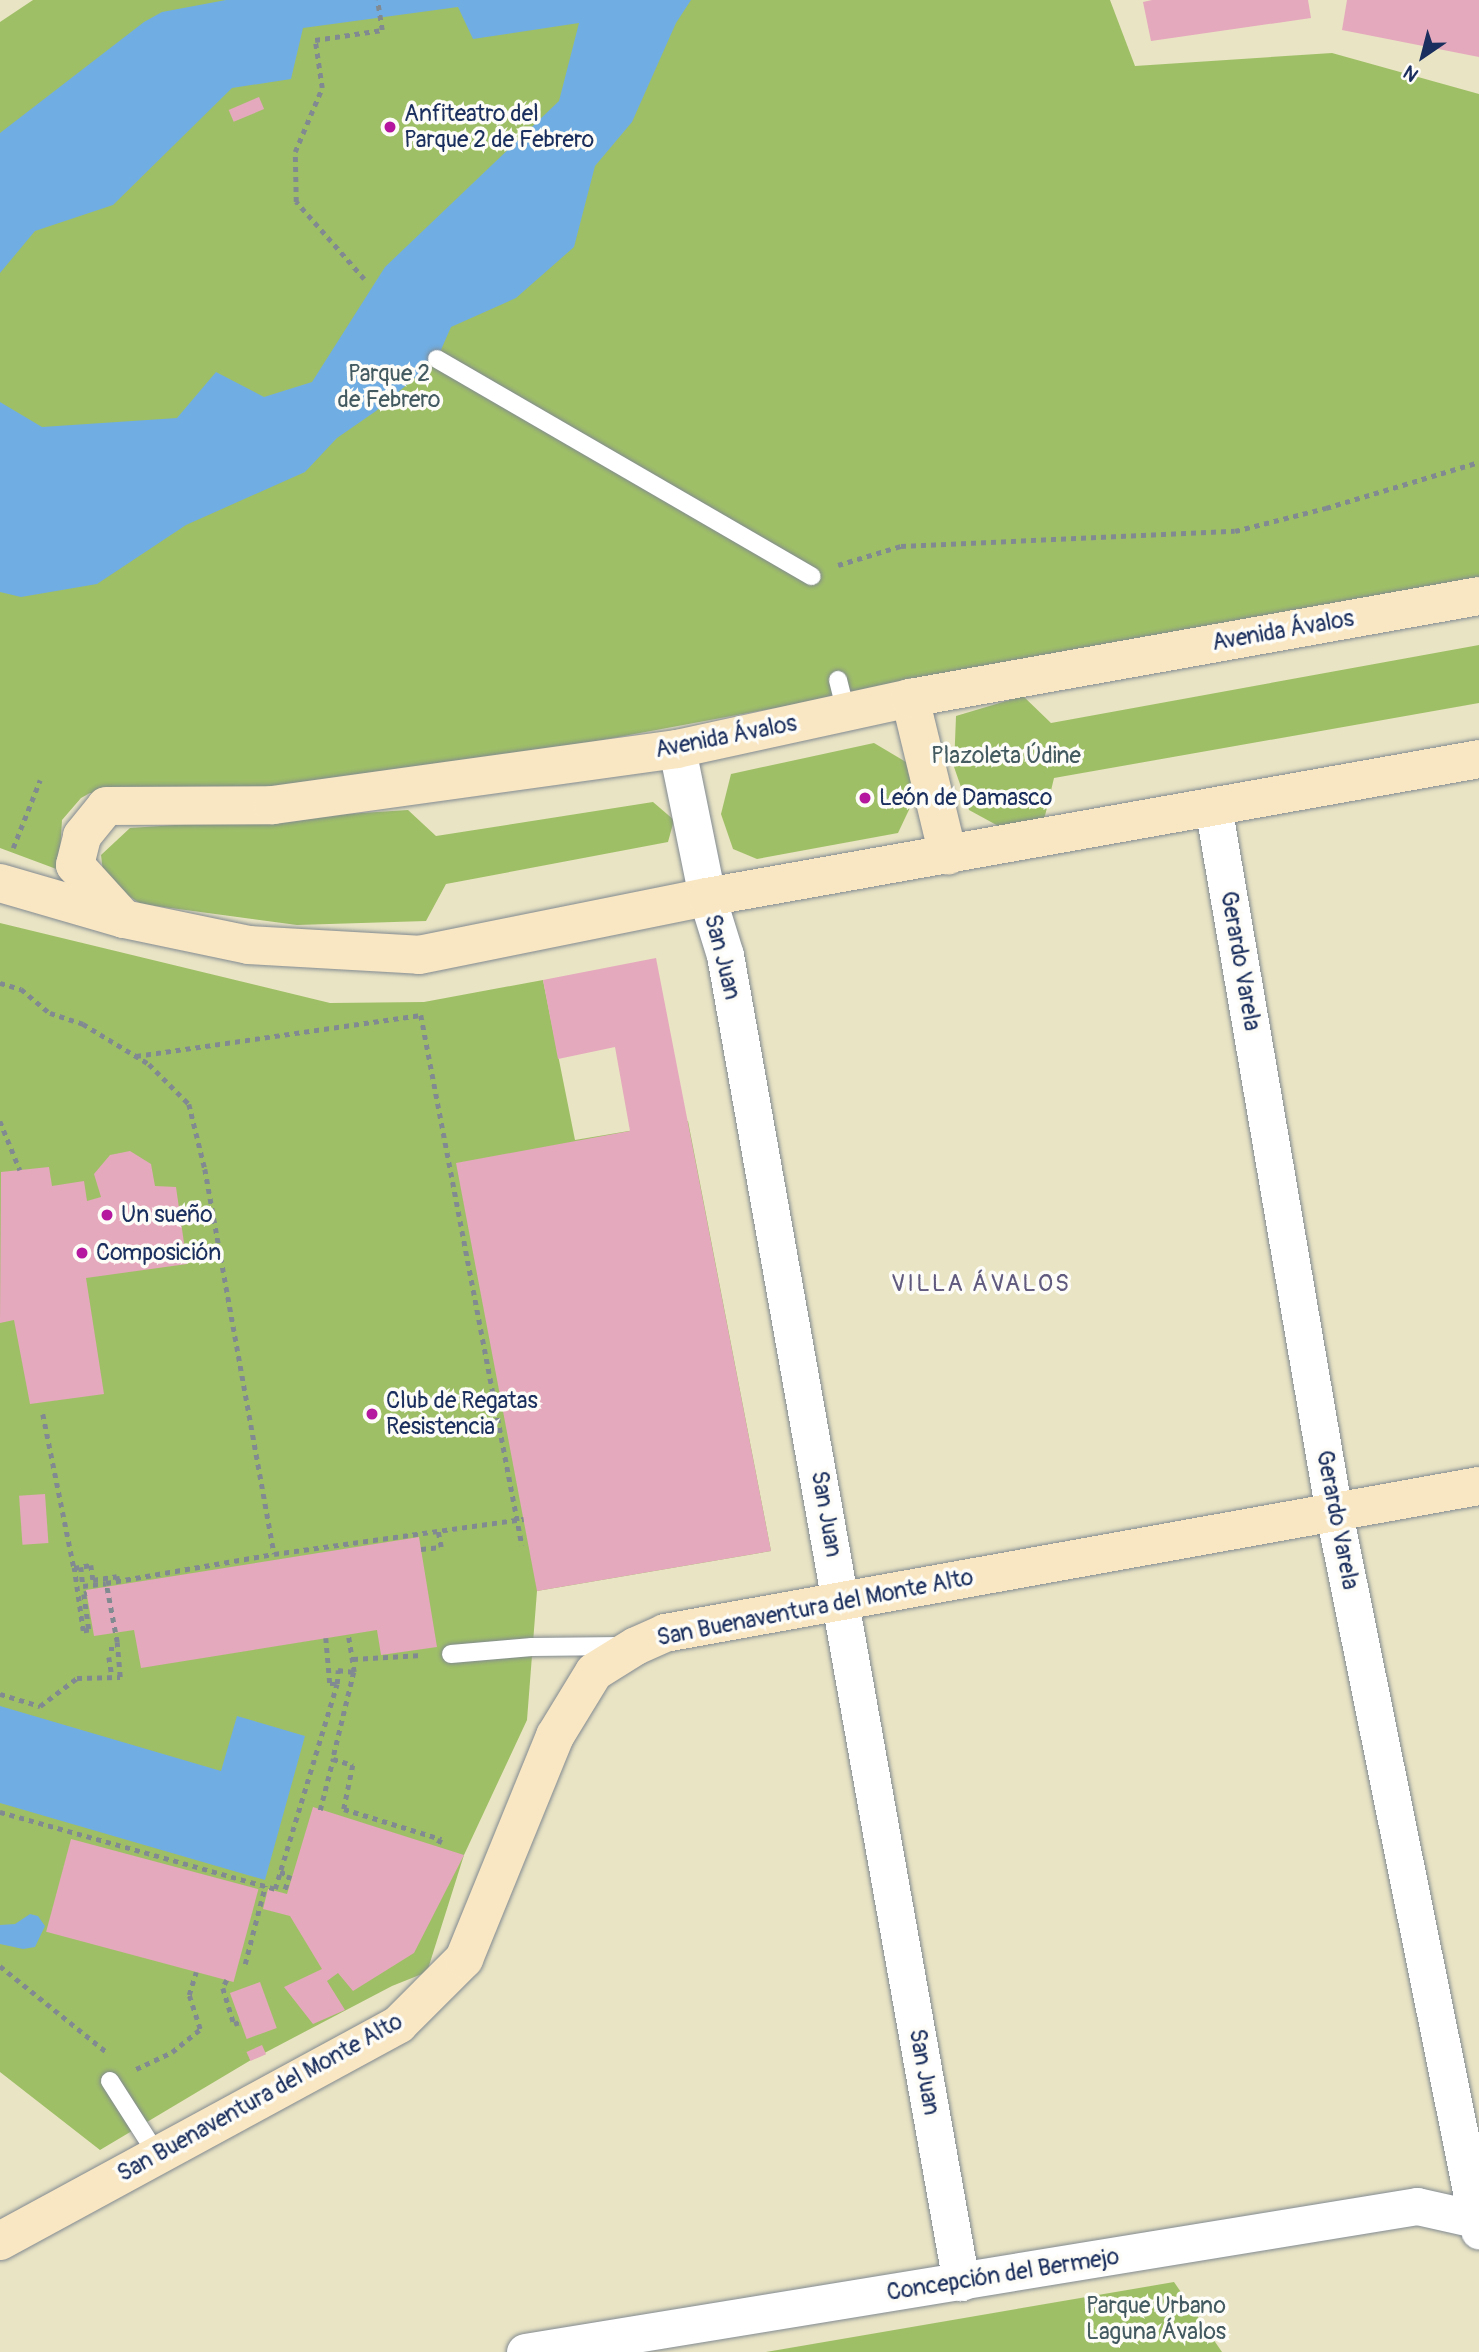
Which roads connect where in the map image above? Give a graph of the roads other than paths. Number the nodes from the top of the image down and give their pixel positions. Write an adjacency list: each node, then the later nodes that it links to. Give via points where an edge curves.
1 (437, 359): 2 (lane)
2 (812, 576)
3 (1479, 596): 4 (main road, Avenida Ávalos)
4 (910, 698): 5 (main road, Avenida Ávalos, via 842,696); 8 (main road)
5 (677, 748): 10 (street, San Juan); 11 (main road, Avenida Ávalos, via 273,805 106,806 82,836 75,864)
6 (1479, 759): 7 (main road)
7 (1213, 806): 8 (main road); 13 (street, Gerardo Varela)
8 (948, 855): 10 (main road)
9 (5, 868): 11 (main road)
10 (707, 897): 11 (main road, via 419,955 248,946); 14 (street, San Juan, via 725,955)
11 (124, 919)
12 (1479, 1486): 13 (main road, San Buenaventura del Monte Alto)
13 (1334, 1513): 14 (main road, San Buenaventura del Monte Alto); 19 (street, Gerardo Varela)
14 (840, 1600): 15 (main road, San Buenaventura del Monte Alto, via 665,1633); 21 (street, San Juan)
15 (636, 1646): 16 (lane); 18 (main road, San Buenaventura del Monte Alto, via 594,1672 555,1736 464,1959 399,2024)
16 (451, 1654)
17 (110, 2081): 18 (lane)
18 (158, 2156): 20 (main road, San Buenaventura del Monte Alto)
19 (1478, 2223): 21 (street, Concepción del Bermejo, via 1417,2206)
20 (0, 2241)
21 (961, 2282): 22 (street, Concepción del Bermejo)
22 (525, 2352)

